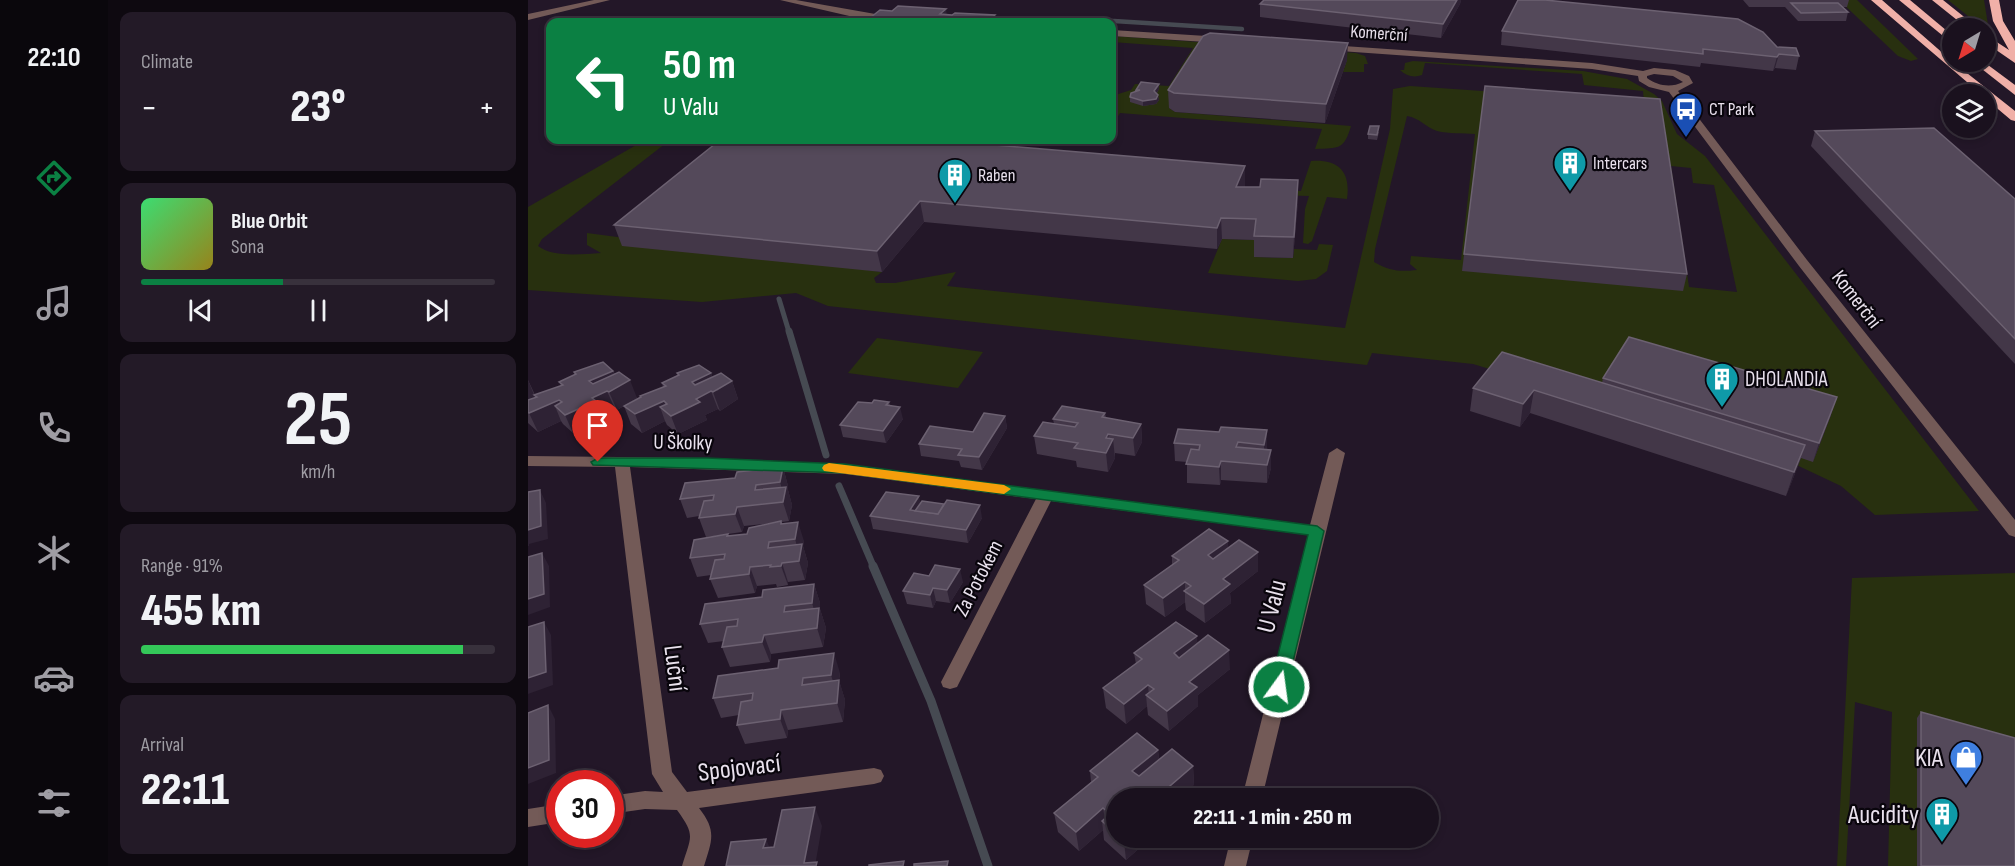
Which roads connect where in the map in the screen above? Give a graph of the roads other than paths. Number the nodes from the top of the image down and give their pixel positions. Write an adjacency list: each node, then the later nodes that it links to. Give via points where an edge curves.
1 (606, 0): 8 (street)
2 (784, 0): 9 (street)
3 (1866, 0): 11 (highway)
4 (1876, 0): 11 (highway)
5 (1904, 0): 12 (highway)
6 (1937, 0): 10 (highway)
7 (1994, 0): 17 (highway, via 1998,21)
8 (528, 17)
9 (894, 18)
10 (1960, 18)
11 (1900, 21): 23 (highway)
12 (1942, 32)
13 (1116, 33): 14 (street)
14 (1230, 41)
15 (1996, 46): 18 (highway)
16 (1314, 47): 20 (street, Komerční, via 1592,66)
17 (2015, 51)
18 (2015, 60)
19 (1991, 72): 22 (highway)
20 (1643, 74): 21 (street, Komerční, via 1642,79 1649,85); 21 (street, Komerční, via 1668,71 1688,80 1683,87)
21 (1671, 88): 29 (street, Komerční, via 1803,263)
22 (2015, 91)
23 (2015, 117)
24 (1337, 453): 28 (street, U Valu)
25 (528, 461): 26 (street, U Školky)
26 (622, 462): 27 (street, U Školky, via 845,469); 33 (street, Luční, via 662,774)
27 (1046, 495): 28 (street); 30 (street, Za Potokem)
28 (1317, 531): 32 (street, U Valu)
29 (2015, 531)
30 (950, 682)
31 (874, 776): 33 (street, Spojovací)
32 (1254, 788)
33 (683, 801): 34 (street, Spojovací); 38 (street, Luční, via 700,825 702,836)
34 (624, 803)
35 (546, 815): 36 (street)
36 (528, 818)
37 (1239, 848): 39 (street)
38 (693, 866)
39 (1235, 866)

